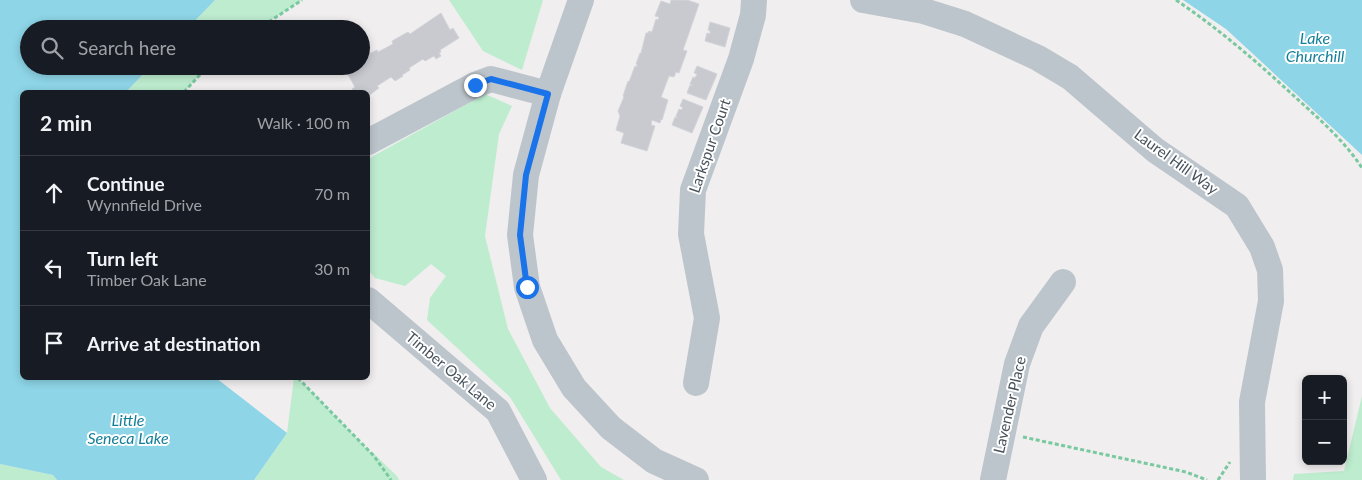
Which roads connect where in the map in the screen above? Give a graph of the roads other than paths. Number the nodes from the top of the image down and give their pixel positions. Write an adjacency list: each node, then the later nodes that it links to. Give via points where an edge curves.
1 (581, 0): 4 (street)
2 (754, 0): 8 (street, Larkspur Court, via 741,59 693,190 691,234 707,318)
3 (863, 0): 12 (street, Laurel Hill Way, via 924,11 965,24 1038,58 1070,78 1155,150 1236,206 1262,247 1270,270 1272,301 1252,402)
4 (548, 94): 5 (street, via 491,79); 10 (street, via 526,175 520,235 527,287 545,340 574,388 611,428 654,461)
5 (370, 141)
6 (1063, 282): 11 (street, Lavender Place, via 1031,326 1017,364)
7 (370, 302): 9 (street, Timber Oak Lane, via 498,410)
8 (696, 383)
9 (534, 480)
10 (696, 480)
11 (993, 480)
12 (1253, 480)

